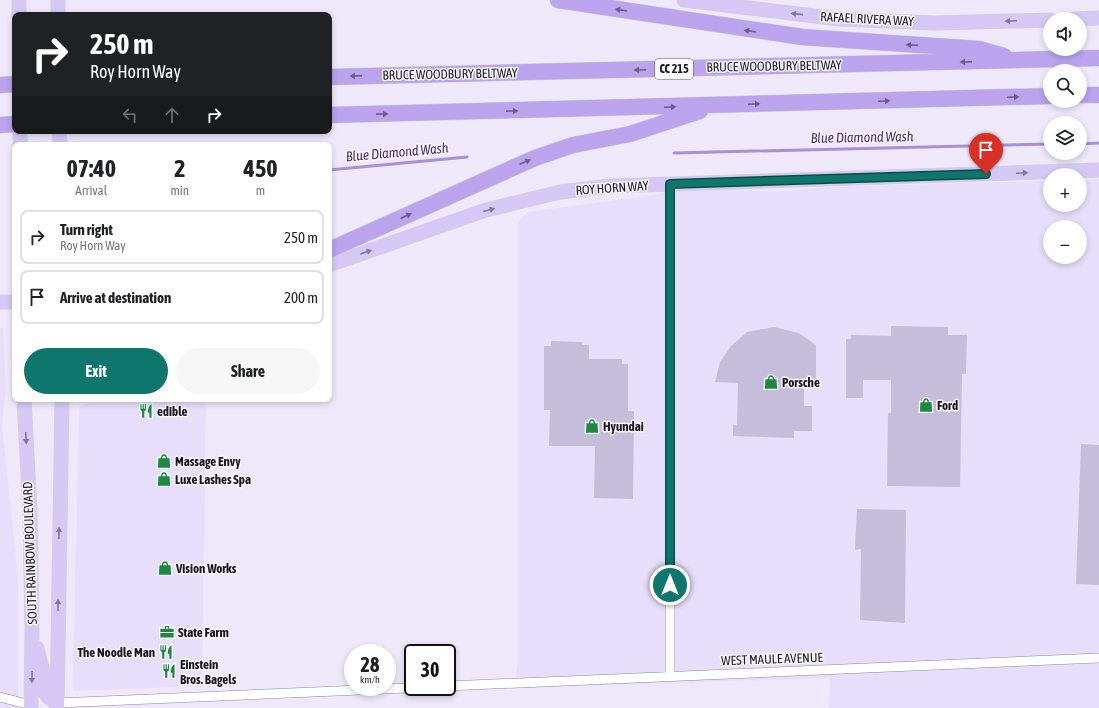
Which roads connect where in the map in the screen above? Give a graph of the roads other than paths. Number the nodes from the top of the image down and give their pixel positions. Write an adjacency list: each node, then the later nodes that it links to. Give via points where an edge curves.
1 (19, 0): 5 (main road)
2 (58, 0): 6 (main road)
3 (558, 0): 11 (highway, one-way to 3, via 979,49 802,37)
4 (684, 0): 9 (main road, RAFAEL RIVERA WAY, one-way to 4, via 934,23 839,19)
5 (19, 12)
6 (58, 12)
7 (1087, 18): 8 (main road)
8 (1099, 18)
9 (1043, 20)
10 (1099, 58): 11 (highway, BRUCE WOODBURY BELTWAY / CC 215)
11 (1019, 60): 12 (highway, BRUCE WOODBURY BELTWAY / CC 215, one-way to 12)
12 (332, 77)
13 (12, 84): 14 (highway)
14 (0, 85)
15 (1087, 95): 16 (highway)
16 (1099, 95)
17 (1043, 96): 18 (highway, one-way to 17)
18 (715, 105): 19 (highway, one-way to 18); 24 (highway, one-way to 18, via 535,158 573,145 630,134)
19 (332, 115)
20 (12, 124): 21 (highway)
21 (0, 125)
22 (1099, 170): 23 (main road, ROY HORN WAY, one-way to 22)
23 (670, 184): 25 (main road, ROY HORN WAY, one-way to 23, via 486,210 560,192 611,186); 32 (street)
24 (332, 249)
25 (332, 264)
26 (0, 302): 27 (main road)
27 (12, 302)
28 (24, 402): 30 (main road, SOUTH RAINBOW BOULEVARD, one-way to 30, via 30,512)
29 (62, 402): 36 (main road, SOUTH RAINBOW BOULEVARD, one-way to 29)
30 (32, 630): 36 (main road, via 46,692); 37 (main road, SOUTH RAINBOW BOULEVARD, one-way to 37)
31 (1099, 658): 32 (street, WEST MAULE AVENUE)
32 (670, 676): 33 (street, WEST MAULE AVENUE)
33 (456, 686)
34 (404, 688): 36 (street)
35 (0, 697): 37 (street)
36 (57, 705)
37 (31, 707)

